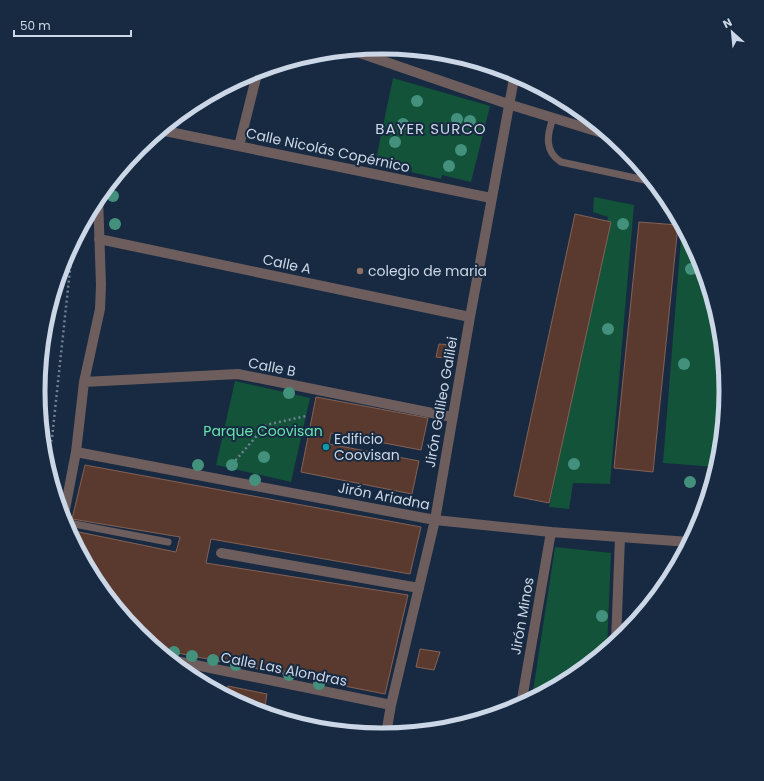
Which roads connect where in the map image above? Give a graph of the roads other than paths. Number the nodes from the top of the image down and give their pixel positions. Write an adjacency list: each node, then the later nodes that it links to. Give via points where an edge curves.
1 (363, 54): 4 (street)
2 (256, 78): 8 (street)
3 (513, 80): 4 (street, Jirón Galileo Galilei)
4 (508, 104): 5 (street); 10 (street, Jirón Galileo Galilei)
5 (553, 118): 7 (street); 9 (lane, via 549,130 548,149 561,162)
6 (167, 131): 8 (street, Calle Nicolás Copérnico)
7 (597, 132)
8 (239, 146): 10 (street, Calle Nicolás Copérnico)
9 (645, 180)
10 (491, 198): 13 (street, Jirón Galileo Galilei)
11 (98, 209): 12 (street)
12 (99, 239): 13 (street, Calle A); 14 (street, via 102,285 100,309)
13 (470, 317): 15 (street, Jirón Galileo Galilei)
14 (84, 382): 15 (street, Calle B, via 238,374); 16 (street)
15 (452, 417): 18 (street, Jirón Galileo Galilei)
16 (76, 452): 17 (street); 18 (street, Jirón Ariadna)
17 (66, 507)
18 (435, 520): 20 (street, Jirón Ariadna); 25 (street, Jirón Galileo Galilei)
19 (73, 523): 22 (lane)
20 (551, 532): 21 (street, Jirón Ariadna); 28 (street, Jirón Minos)
21 (620, 537): 23 (street, Jirón Ariadna); 26 (street)
22 (168, 542)
23 (683, 542)
24 (221, 553): 25 (street)
25 (419, 588): 29 (street, Jirón Galileo Galilei)
26 (616, 632)
27 (183, 663): 29 (street, Calle Las Alondras)
28 (522, 697)
29 (391, 705): 30 (street, Jirón Galileo Galilei)
30 (387, 728)

